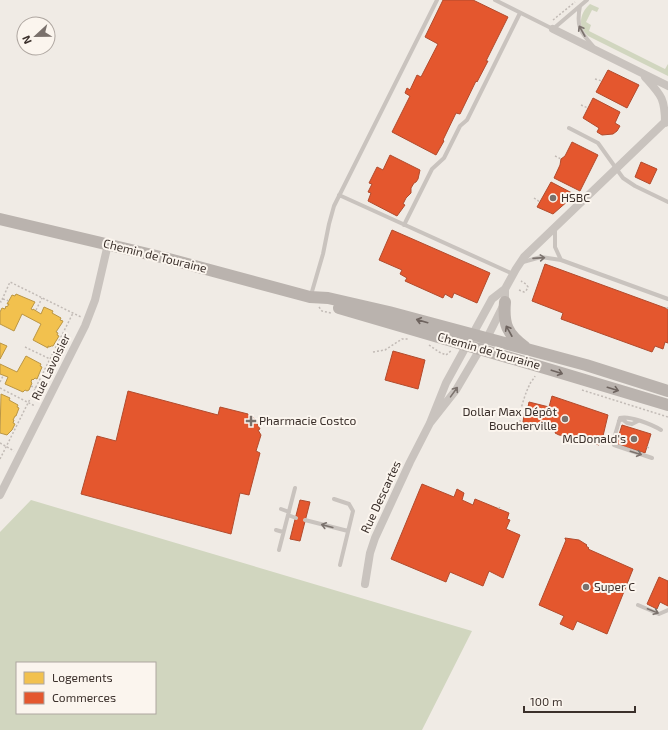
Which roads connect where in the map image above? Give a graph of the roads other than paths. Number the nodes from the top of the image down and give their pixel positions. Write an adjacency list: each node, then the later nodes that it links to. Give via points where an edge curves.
1 (437, 0): 13 (lane)
2 (495, 0): 5 (lane)
3 (587, 0): 4 (lane)
4 (580, 6): 6 (lane); 7 (lane, one-way to 4, via 579,28)
5 (520, 13): 6 (lane); 16 (lane, via 467,120 460,126 444,158 432,169)
6 (553, 29): 7 (street)
7 (599, 52): 8 (street)
8 (642, 74): 9 (street); 10 (street, via 662,97)
9 (668, 86)
10 (667, 121): 12 (street)
11 (569, 128): 12 (lane, via 598,143)
12 (616, 169): 14 (lane, via 623,178 635,186); 17 (street)
13 (339, 195): 16 (lane); 23 (lane)
14 (668, 202)
15 (0, 219): 18 (street, Chemin de Touraine)
16 (404, 225): 21 (lane)
17 (555, 227): 19 (lane, via 555,247); 20 (street)
18 (108, 244): 23 (street, Chemin de Touraine); 35 (street, Rue Lavoisier, via 95,300 84,326)
19 (560, 260): 20 (lane, one-way to 19, via 541,257); 24 (lane)
20 (519, 264): 21 (street)
21 (513, 274): 22 (street)
22 (505, 289): 25 (street, Rue Descartes); 26 (street, Rue Descartes, via 492,299)
23 (310, 297): 26 (street, Chemin de Touraine, via 359,305)
24 (668, 299)
25 (505, 302): 27 (street, Rue Descartes); 28 (street, one-way to 25, via 508,331 504,318)
26 (470, 340): 27 (street, Chemin de Touraine); 31 (street, Rue Descartes, via 446,383)
27 (483, 344): 28 (street, Chemin de Touraine); 30 (street, Chemin de Touraine, one-way to 30); 31 (street, Rue Descartes, one-way to 27, via 456,390)
28 (531, 351): 29 (street, Chemin de Touraine)
29 (668, 391)
30 (668, 405)
31 (430, 423): 46 (street, Rue Descartes, via 375,538)
32 (661, 430): 33 (lane, one-way to 33, via 625,417 619,421 614,445)
33 (652, 458)
34 (295, 488): 38 (lane)
35 (0, 495)
36 (334, 499): 42 (lane, via 349,504 352,508)
37 (281, 509): 38 (lane)
38 (288, 514): 39 (lane); 43 (lane)
39 (296, 518)
40 (305, 520): 42 (lane, one-way to 40)
41 (276, 530): 43 (lane)
42 (348, 531): 45 (lane)
43 (283, 532): 44 (lane)
44 (279, 550)
45 (340, 565)
46 (365, 584)
47 (638, 605): 48 (lane, one-way to 48, via 659,614)
48 (668, 610)

